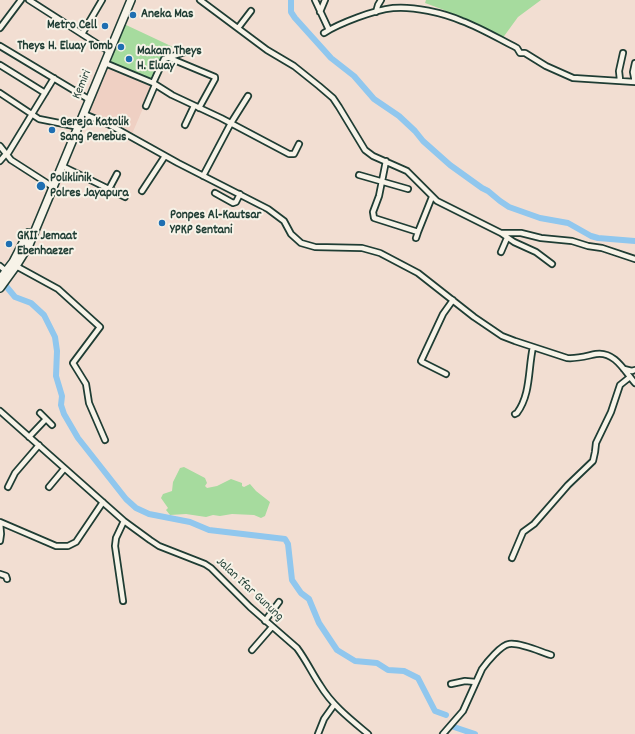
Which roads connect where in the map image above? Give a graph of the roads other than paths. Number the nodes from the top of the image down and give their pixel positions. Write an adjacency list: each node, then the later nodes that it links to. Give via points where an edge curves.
1 (20, 0): 12 (street)
2 (29, 0): 16 (street)
3 (102, 0): 16 (street)
4 (130, 0): 18 (highway, Kemiri)
5 (200, 0): 13 (street)
6 (315, 0): 10 (street)
7 (325, 0): 10 (street)
8 (380, 0): 11 (street)
9 (251, 11): 13 (street)
10 (320, 12): 14 (street)
11 (376, 12): 14 (street); 26 (street, via 399,8 450,16 473,25 517,48 520,53 525,53 573,78)
12 (0, 28)
13 (238, 28): 45 (street, via 271,53 294,66 326,92 339,107 365,150)
14 (329, 30): 15 (street)
15 (324, 33)
16 (82, 34): 18 (street)
17 (0, 46): 25 (street)
18 (108, 51): 22 (highway, Kemiri); 32 (highway, Kemiri)
19 (185, 52): 21 (street)
20 (623, 53): 26 (street, via 619,70)
21 (166, 57): 28 (street); 34 (street, via 215,77)
22 (105, 63): 28 (street); 32 (highway, Kemiri)
23 (635, 63): 27 (street)
24 (0, 65): 30 (street)
25 (54, 78): 30 (street); 32 (street)
26 (620, 80): 27 (street)
27 (635, 82)
28 (154, 84): 33 (street); 34 (street)
29 (0, 93): 35 (street)
30 (45, 93): 35 (street)
31 (248, 96): 37 (street)
32 (88, 99): 36 (highway, Kemiri); 39 (highway, Kemiri)
33 (146, 106)
34 (197, 107): 37 (street); 38 (street)
35 (32, 114): 39 (street, via 43,120); 44 (street)
36 (84, 114): 39 (highway, Kemiri); 43 (street, via 108,124)
37 (231, 123): 41 (street, via 291,155); 49 (street)
38 (185, 125)
39 (76, 127): 40 (highway, Kemiri)
40 (71, 140): 46 (highway, Kemiri); 51 (highway, Kemiri)
41 (299, 144)
42 (0, 146): 44 (street)
43 (165, 156): 49 (street); 54 (street)
44 (3, 157): 51 (street)
45 (386, 161): 50 (street); 58 (street, via 407,171)
46 (62, 166): 51 (highway, Kemiri); 52 (street)
47 (117, 174): 52 (street)
48 (359, 175): 50 (street)
49 (203, 176): 56 (street)
50 (381, 182): 53 (street); 59 (street, via 374,218)
51 (51, 186): 63 (highway, Kemiri)
52 (109, 189): 57 (street)
53 (408, 189)
54 (142, 192)
55 (215, 193): 56 (street, via 233,203)
56 (240, 194): 72 (street, via 280,218 294,238 304,244 327,248 356,247 380,253 418,273)
57 (125, 197)
58 (432, 197): 59 (street); 60 (street)
59 (418, 232): 61 (street)
60 (501, 233): 62 (street); 65 (street, via 521,233 572,242 602,248)
61 (416, 238)
62 (507, 238): 64 (street); 66 (street, via 536,252)
63 (27, 243): 68 (highway); 69 (highway)
64 (501, 252)
65 (635, 259)
66 (552, 264)
67 (0, 266): 69 (street)
68 (16, 266): 69 (highway); 83 (street, via 58,289 100,327 74,363 86,384 88,403)
69 (7, 273): 70 (highway); 71 (highway)
70 (0, 279)
71 (0, 288)
72 (453, 300): 73 (street, via 502,336); 75 (street, via 443,314 421,361)
73 (533, 347): 74 (street, via 568,358 605,354); 79 (street, via 526,392 521,407)
74 (631, 373): 76 (street); 92 (street, via 620,385 596,443 593,461 534,524 523,532)
75 (446, 374)
76 (635, 383)
77 (0, 411): 82 (street, Jalan Ifar Gunung)
78 (40, 413): 80 (street)
79 (515, 414)
80 (46, 419): 81 (street); 82 (street)
81 (52, 425)
82 (29, 437): 84 (street, Jalan Ifar Gunung)
83 (105, 440)
84 (38, 445): 85 (street, Jalan Ifar Gunung); 87 (street)
85 (64, 468): 86 (street); 88 (street, Jalan Ifar Gunung)
86 (49, 486)
87 (8, 487)
88 (103, 502): 89 (street, Jalan Ifar Gunung); 90 (street, via 76,542 68,546 56,546)
89 (124, 522): 95 (street, via 115,546); 97 (street, Jalan Ifar Gunung, via 159,546 208,566)
90 (0, 523): 91 (street)
91 (0, 541)
92 (512, 558)
93 (0, 574): 94 (street)
94 (8, 579)
95 (123, 601)
96 (279, 602): 97 (street)
97 (265, 621): 98 (street, Jalan Ifar Gunung)
98 (272, 627): 99 (street); 103 (street, Jalan Ifar Gunung, via 297,648)
99 (252, 650)
100 (551, 655): 101 (street, via 515,644 504,645 487,663)
101 (476, 682): 102 (street); 106 (street, via 463,711)
102 (450, 684)
103 (334, 705): 104 (street, Jalan Ifar Gunung); 105 (street)
104 (364, 733)
105 (318, 734)
106 (443, 734)

